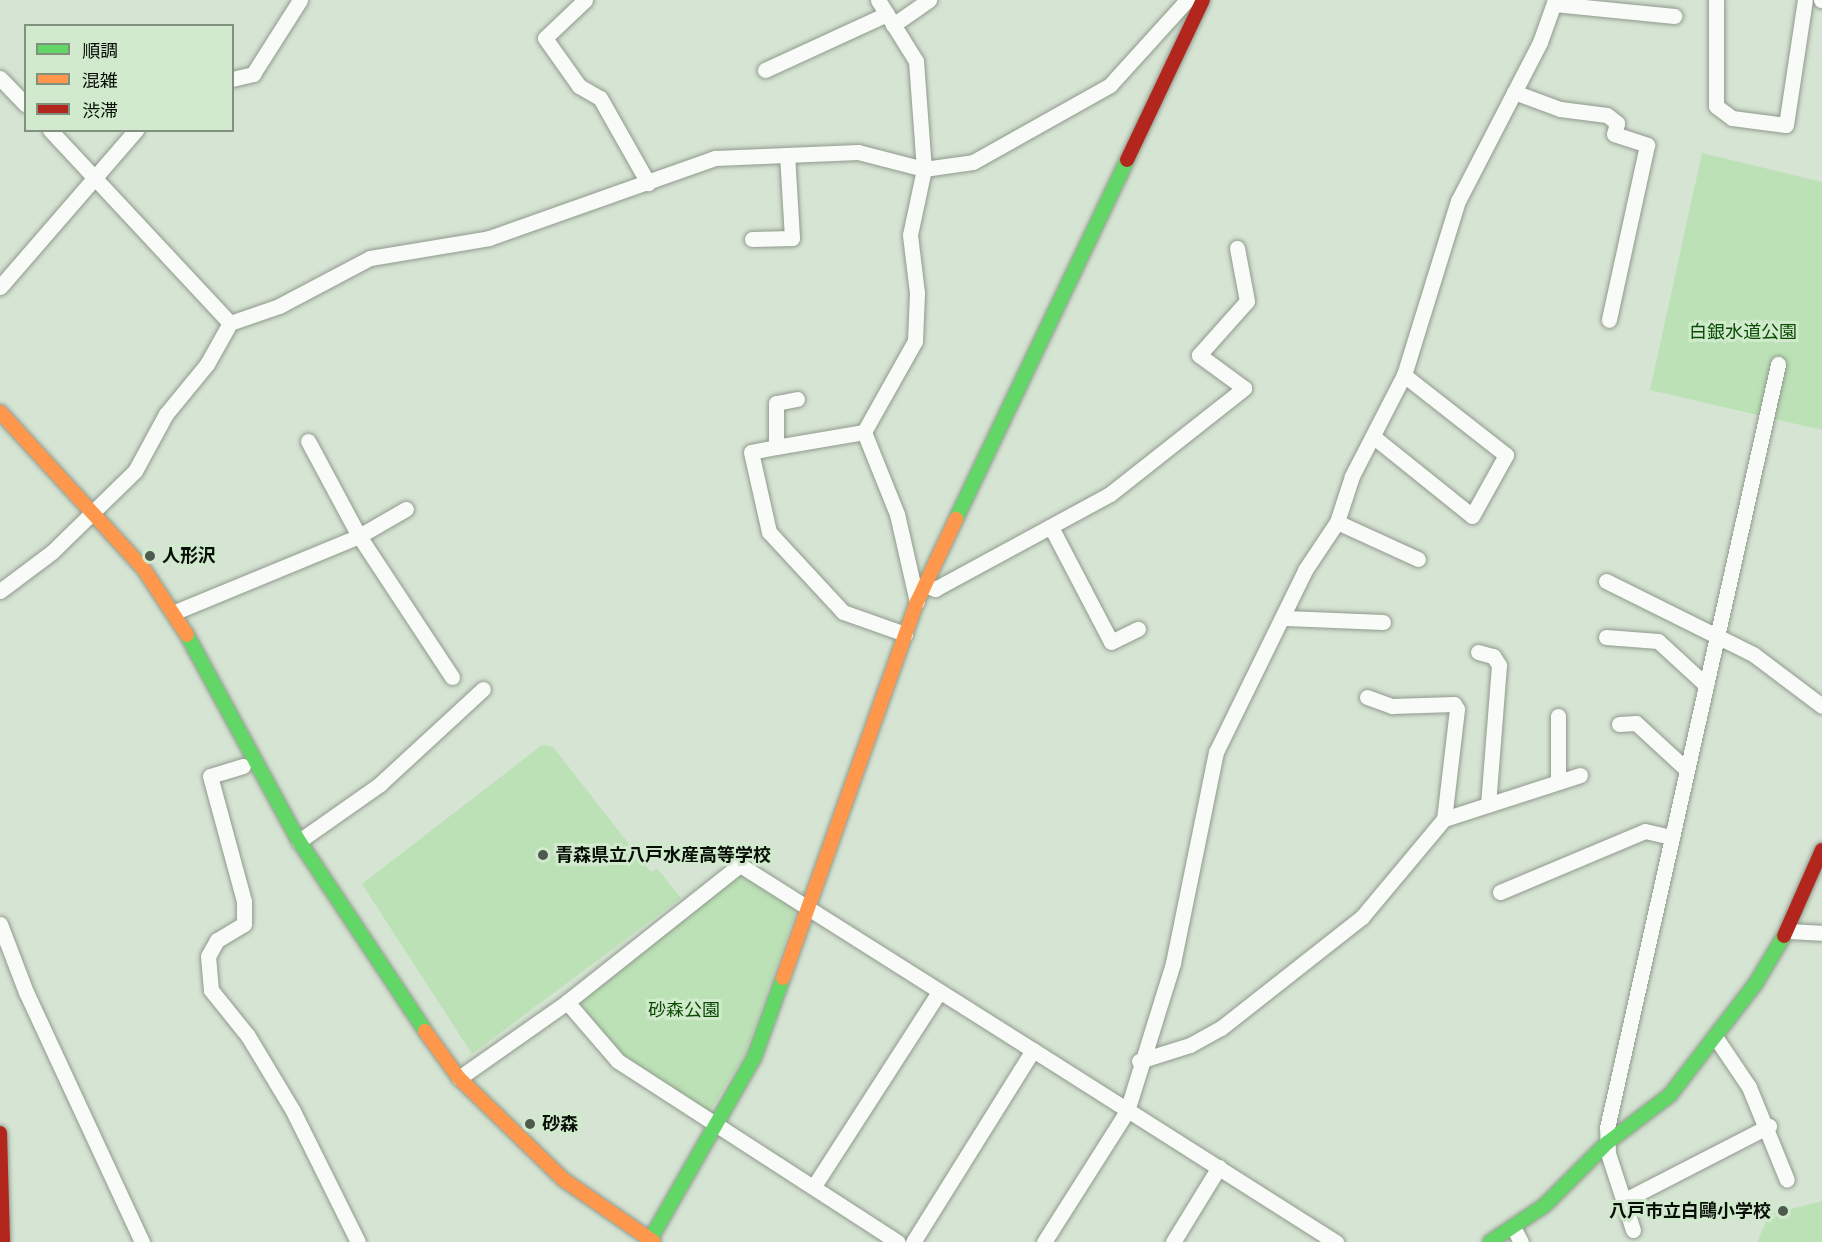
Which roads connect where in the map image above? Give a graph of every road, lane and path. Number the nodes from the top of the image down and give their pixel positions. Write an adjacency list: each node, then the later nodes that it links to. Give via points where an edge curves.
1 (300, 0): 14 (street, via 253,74)
2 (585, 0): 22 (street, via 548,30 547,44 579,87 600,98)
3 (878, 0): 11 (street)
4 (929, 0): 11 (street)
5 (1187, 0): 20 (street, via 1110,85 973,162)
6 (1203, 0): 43 (street)
7 (1716, 0): 8 (street, via 1716,106 1732,118 1786,125)
8 (1805, 0)
9 (1555, 2): 10 (street); 15 (street)
10 (1674, 16)
11 (890, 20): 12 (street); 20 (street, via 916,61)
12 (765, 70)
13 (0, 78): 16 (street)
14 (234, 79)
15 (1514, 92): 26 (street, via 1560,109 1607,115 1617,123 1614,134 1647,145); 29 (street, via 1458,201)
16 (24, 103)
17 (52, 132): 21 (street)
18 (134, 132): 21 (street)
19 (787, 155): 20 (street, via 858,152); 22 (street, via 715,158); 23 (street, via 792,238)
20 (924, 169): 32 (street, via 910,235 915,341)
21 (96, 178): 25 (street); 27 (street)
22 (648, 183): 27 (street, via 489,238 370,258 279,306)
23 (752, 239)
24 (1237, 248): 39 (street, via 1247,301 1199,355 1244,388 1110,494)
25 (0, 287)
26 (1609, 320)
27 (230, 322): 37 (street, via 207,364 166,414 135,471)
28 (1778, 364): 51 (street)
29 (1404, 375): 33 (street); 33 (street, via 1506,455 1472,516)
30 (797, 399): 35 (street, via 776,403)
31 (0, 412): 37 (street)
32 (864, 432): 35 (street); 45 (street, via 897,514)
33 (1375, 438): 38 (street, via 1352,476)
34 (308, 441): 40 (street)
35 (777, 447): 50 (street, via 751,452 769,532 843,612)
36 (406, 509): 40 (street)
37 (90, 512): 44 (street, via 38,565); 46 (street)
38 (1337, 522): 41 (street); 47 (street, via 1305,570)
39 (1052, 529): 43 (street, via 935,589); 49 (street, via 1111,642)
40 (359, 536): 46 (street); 54 (street)
41 (1418, 559)
42 (1606, 581): 51 (street)
43 (925, 585): 45 (street)
44 (0, 591)
45 (918, 602): 50 (street)
46 (175, 612): 68 (street)
47 (1286, 618): 48 (street); 79 (street, via 1209,773 1173,963)
48 (1383, 622)
49 (1138, 629)
50 (905, 634): 71 (street)
51 (1717, 636): 55 (street); 58 (street, via 1753,654)
52 (1606, 637): 55 (street, via 1658,641)
53 (1478, 652): 65 (street, via 1493,656 1499,665)
54 (452, 677)
55 (1706, 685): 62 (street)
56 (483, 689): 68 (street, via 380,784)
57 (1367, 697): 66 (street, via 1392,706 1454,704 1457,709)
58 (1822, 706)
59 (1558, 716): 64 (street)
60 (1619, 724): 62 (street, via 1636,723)
61 (243, 766): 95 (street, via 210,776 244,901 244,924 217,940 208,956 211,990 248,1036 287,1102)
62 (1687, 771): 67 (street)
63 (1580, 775): 64 (street)
64 (1558, 782): 65 (street)
65 (1488, 805): 66 (street)
66 (1444, 819): 79 (street, via 1362,917 1221,1028 1190,1045)
67 (1672, 837): 70 (street, via 1645,831); 85 (street)
68 (298, 841): 80 (street, via 371,957)
69 (1822, 850): 73 (street)
70 (1500, 892)
71 (811, 908): 75 (street); 76 (street, via 740,865); 83 (street, via 754,1058)
72 (0, 924): 94 (street, via 26,992)
73 (1787, 931): 74 (street); 77 (street)
74 (1822, 933)
75 (939, 992): 78 (street); 88 (street)
76 (567, 1002): 80 (street); 83 (street, via 618,1061)
77 (1716, 1038): 82 (street); 85 (street, via 1670,1095)
78 (1034, 1050): 81 (street); 97 (street)
79 (1139, 1061): 81 (street)
80 (459, 1078): 92 (street, via 564,1180)
81 (1127, 1110): 86 (street); 98 (street)
82 (1769, 1126): 87 (street); 89 (street)
83 (717, 1130): 88 (street); 92 (street)
84 (0, 1133): 93 (street)
85 (1607, 1143): 89 (street); 90 (street, via 1545,1205)
86 (1219, 1167): 99 (street); 100 (street)
87 (1787, 1180)
88 (814, 1186): 96 (street)
89 (1625, 1200): 91 (street)
90 (1513, 1227): 101 (street); 102 (street)
91 (1633, 1230)
92 (651, 1241)
93 (3, 1242)
94 (142, 1242)
95 (358, 1242)
96 (898, 1242)
97 (913, 1242)
98 (1044, 1242)
99 (1173, 1242)
100 (1336, 1242)
101 (1490, 1242)
102 (1521, 1242)

